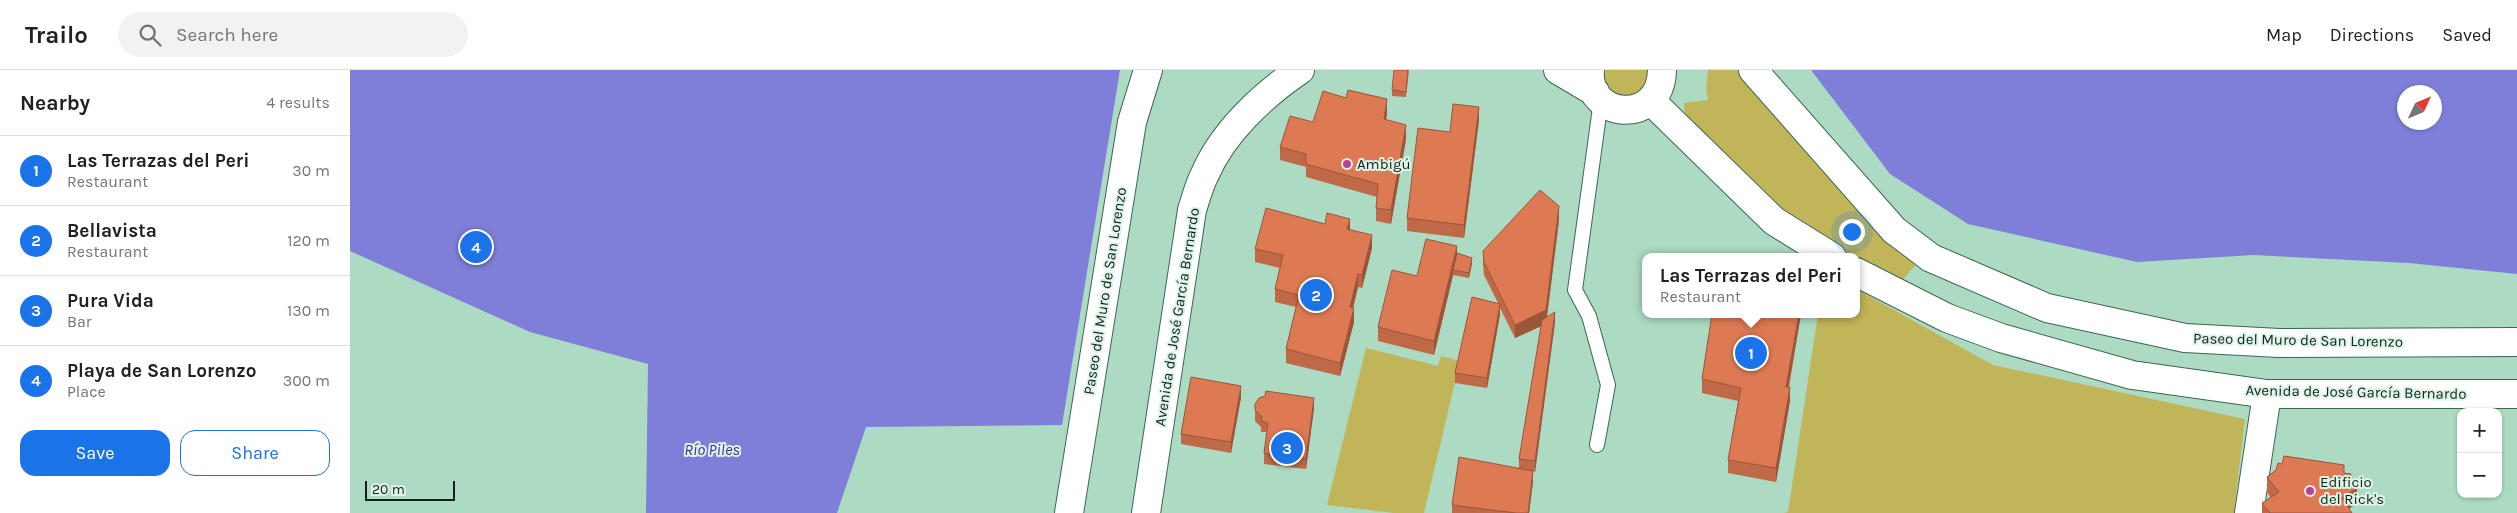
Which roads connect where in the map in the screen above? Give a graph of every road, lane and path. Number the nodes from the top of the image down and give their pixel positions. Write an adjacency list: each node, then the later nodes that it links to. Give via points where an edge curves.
1 (1148, 70): 14 (street, Paseo del Muro de San Lorenzo, via 1132,122)
2 (1300, 70): 15 (street, Avenida de José García Bernardo, via 1253,108 1223,143 1205,173 1192,210)
3 (1558, 70): 6 (street)
4 (1662, 70): 7 (street, via 1662,81)
5 (1754, 70): 10 (street, Paseo del Muro de San Lorenzo, via 1894,230 1931,258 2047,308 2185,338 2279,343)
6 (1596, 88): 7 (street, via 1620,110 1631,110); 13 (lane, via 1574,290 1589,316 1608,385)
7 (1651, 101): 8 (street, via 1774,221)
8 (1826, 253)
9 (1860, 274): 11 (street, Avenida de José García Bernardo, via 1947,318 2000,338 2132,375)
10 (2517, 342)
11 (2267, 394): 12 (street, Avenida de José García Bernardo); 16 (street)
12 (2517, 394)
13 (1597, 445)
14 (1070, 513)
15 (1146, 513)
16 (2249, 513)

